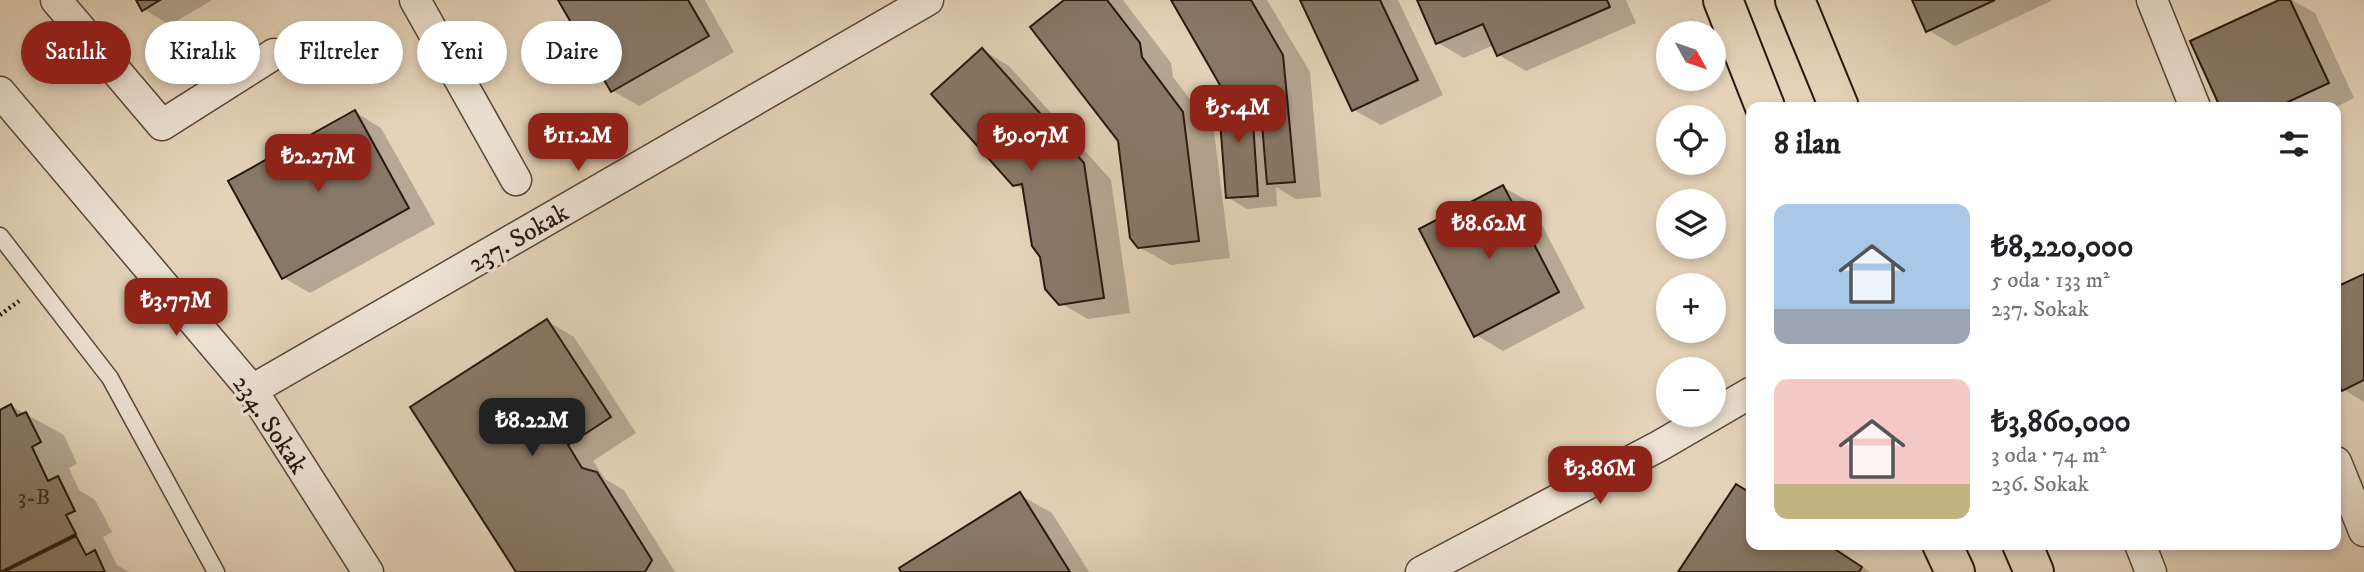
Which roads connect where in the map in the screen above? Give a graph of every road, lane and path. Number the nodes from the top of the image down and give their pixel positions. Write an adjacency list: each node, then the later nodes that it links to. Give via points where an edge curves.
1 (55, 0): 7 (street, via 162,125)
2 (415, 0): 12 (street)
3 (928, 0): 14 (street, 237. Sokak)
4 (1723, 0): 9 (main road)
5 (1794, 0): 10 (main road)
6 (2152, 0): 11 (street)
7 (274, 54)
8 (0, 92): 14 (street, 234. Sokak)
9 (1763, 102)
10 (1837, 102)
11 (2193, 102)
12 (516, 180)
13 (0, 236): 21 (lane, via 110,378)
14 (252, 390): 22 (street, 234. Sokak)
15 (1746, 395): 23 (street)
16 (2341, 474): 17 (street)
17 (2364, 531)
18 (1945, 550): 24 (main road)
19 (2025, 550): 25 (main road)
20 (2142, 550): 26 (street)
21 (216, 572)
22 (368, 572)
23 (1421, 572)
24 (1955, 572)
25 (2034, 572)
26 (2151, 572)

